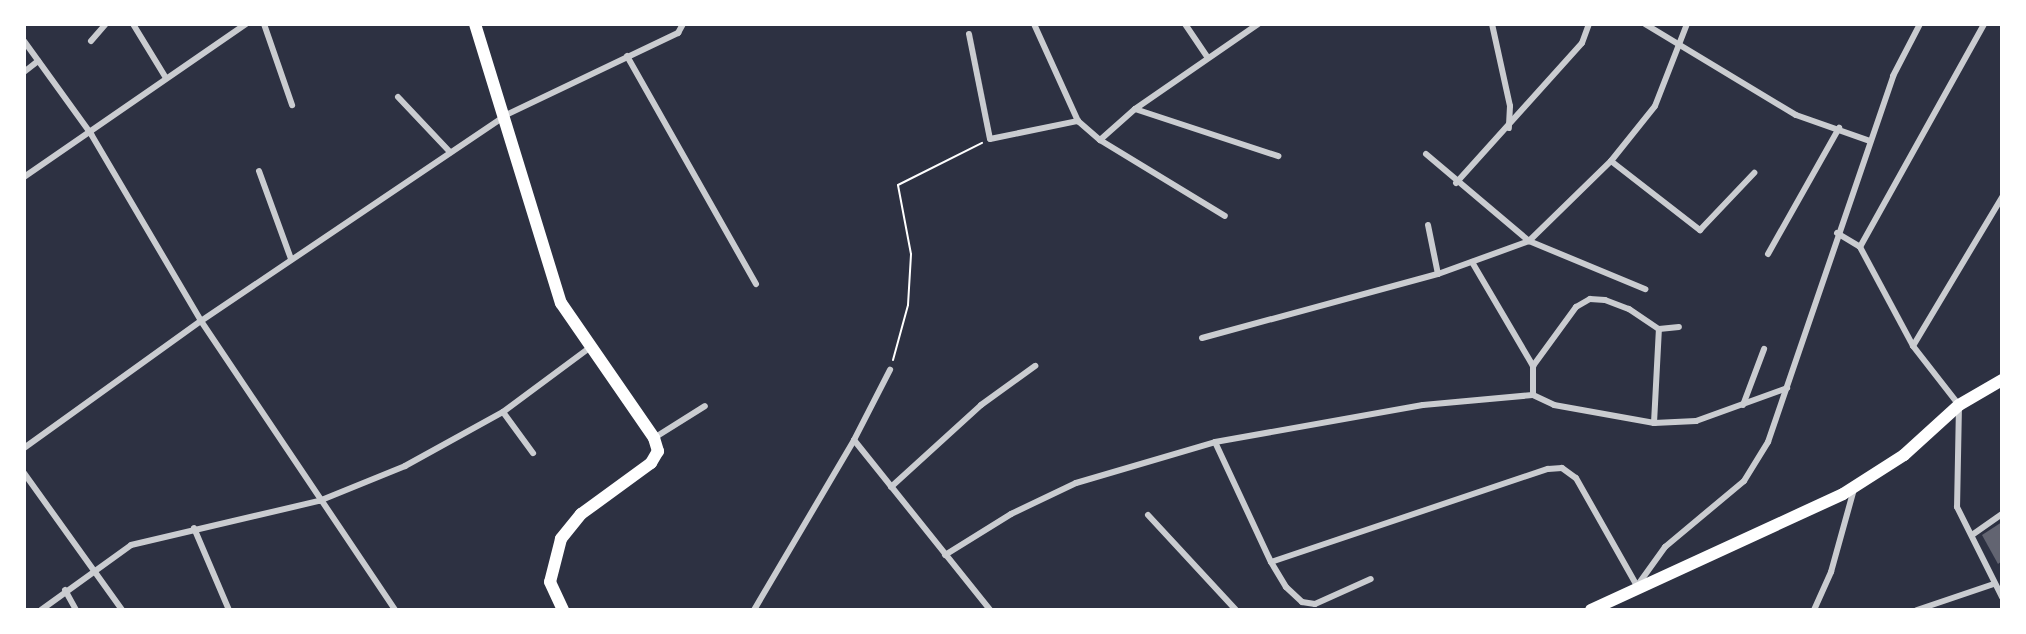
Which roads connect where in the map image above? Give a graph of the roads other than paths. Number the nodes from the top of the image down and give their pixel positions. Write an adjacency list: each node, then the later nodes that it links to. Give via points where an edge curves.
1 (106, 24): 18 (street)
2 (133, 24): 24 (street)
3 (246, 24): 24 (street)
4 (264, 24): 26 (street)
5 (475, 24): 28 (main road)
6 (683, 24): 20 (street, via 678,33)
7 (1034, 24): 29 (street)
8 (1185, 24): 21 (street)
9 (1258, 24): 21 (street)
10 (1492, 24): 31 (street, via 1510,106)
11 (1589, 24): 31 (street, via 1582,44)
12 (1645, 24): 19 (street)
13 (1687, 24): 19 (street)
14 (1984, 24): 48 (street)
15 (1918, 25): 34 (street, via 1893,76)
16 (969, 34): 29 (street, via 990,139)
17 (24, 41): 22 (street)
18 (91, 41)
19 (1681, 43): 30 (street, via 1796,115); 38 (street, via 1655,106)
20 (627, 56): 28 (street); 53 (street)
21 (1208, 58): 27 (street)
22 (38, 61): 23 (street); 32 (street)
23 (24, 72)
24 (166, 78): 32 (street)
25 (398, 97): 35 (street)
26 (292, 105)
27 (1135, 109): 33 (street); 37 (street)
28 (506, 115): 35 (street); 59 (main road, via 561,303)
29 (1078, 121): 33 (street)
30 (1839, 128): 34 (street); 49 (street)
31 (1509, 129): 42 (street)
32 (91, 134): 41 (street); 55 (street)
33 (1100, 140): 44 (street)
34 (1870, 141): 46 (street)
35 (450, 152): 50 (street)
36 (1426, 154): 42 (street)
37 (1278, 156)
38 (1611, 161): 40 (street, via 1700,230); 47 (street)
39 (259, 171): 50 (street)
40 (1754, 173)
41 (24, 177)
42 (1456, 183): 47 (street)
43 (2002, 197): 60 (street)
44 (1225, 216)
45 (1428, 225): 52 (street)
46 (1837, 233): 48 (street); 66 (street)
47 (1528, 241): 51 (street); 54 (street)
48 (1860, 247): 60 (street)
49 (1768, 254)
50 (291, 259): 55 (street)
51 (1472, 262): 52 (street); 63 (street)
52 (1438, 274): 58 (street)
53 (756, 284)
54 (1645, 289)
55 (201, 321): 76 (street); 81 (street)
56 (1679, 327): 57 (street)
57 (1659, 329): 63 (street, via 1629,309 1590,299 1576,307); 72 (street)
58 (1202, 338)
59 (592, 346): 71 (street); 73 (main road)
60 (1913, 346): 69 (street)
61 (1764, 349): 68 (street)
62 (1035, 366): 80 (street, via 981,405)
63 (1533, 366): 67 (street)
64 (890, 370): 74 (street)
65 (2002, 380): 69 (main road)
66 (1787, 388): 68 (street); 91 (street, via 1768,442 1744,481 1665,547)
67 (1533, 395): 72 (street, via 1554,405); 75 (street, via 1423,405)
68 (1743, 405): 72 (street, via 1696,421)
69 (1959, 405): 79 (main road, via 1904,455); 85 (street, via 1958,507)
70 (705, 406): 73 (street)
71 (503, 412): 77 (street); 81 (street, via 405,466)
72 (1654, 423)
73 (654, 438): 100 (main road, via 658,451 651,463 581,514 561,539 550,582)
74 (854, 440): 80 (street); 101 (street)
75 (1215, 442): 86 (street, via 1076,483 1011,514); 87 (street)
76 (24, 448)
77 (533, 453)
78 (24, 473): 88 (street)
79 (1855, 485): 91 (main road); 105 (street, via 1831,572)
80 (891, 487): 86 (street)
81 (319, 501): 84 (street); 99 (street)
82 (2002, 514): 85 (street)
83 (1148, 515): 103 (street)
84 (194, 528): 88 (street, via 131,544); 98 (street)
85 (1972, 535): 90 (street)
86 (945, 555): 102 (street)
87 (1271, 562): 91 (street, via 1548,469 1563,468 1576,478); 94 (street, via 1286,587 1302,602)
88 (95, 567): 92 (street); 97 (street)
89 (1371, 579): 94 (street)
90 (1994, 584): 93 (street); 106 (street)
91 (1637, 586): 104 (main road)
92 (64, 590): 95 (street); 96 (street)
93 (2002, 597)
94 (1317, 607)
95 (41, 610)
96 (76, 610)
97 (122, 610)
98 (229, 610)
99 (395, 610)
100 (563, 610)
101 (754, 610)
102 (990, 610)
103 (1236, 610)
104 (1591, 610)
105 (1814, 610)
106 (1917, 610)

